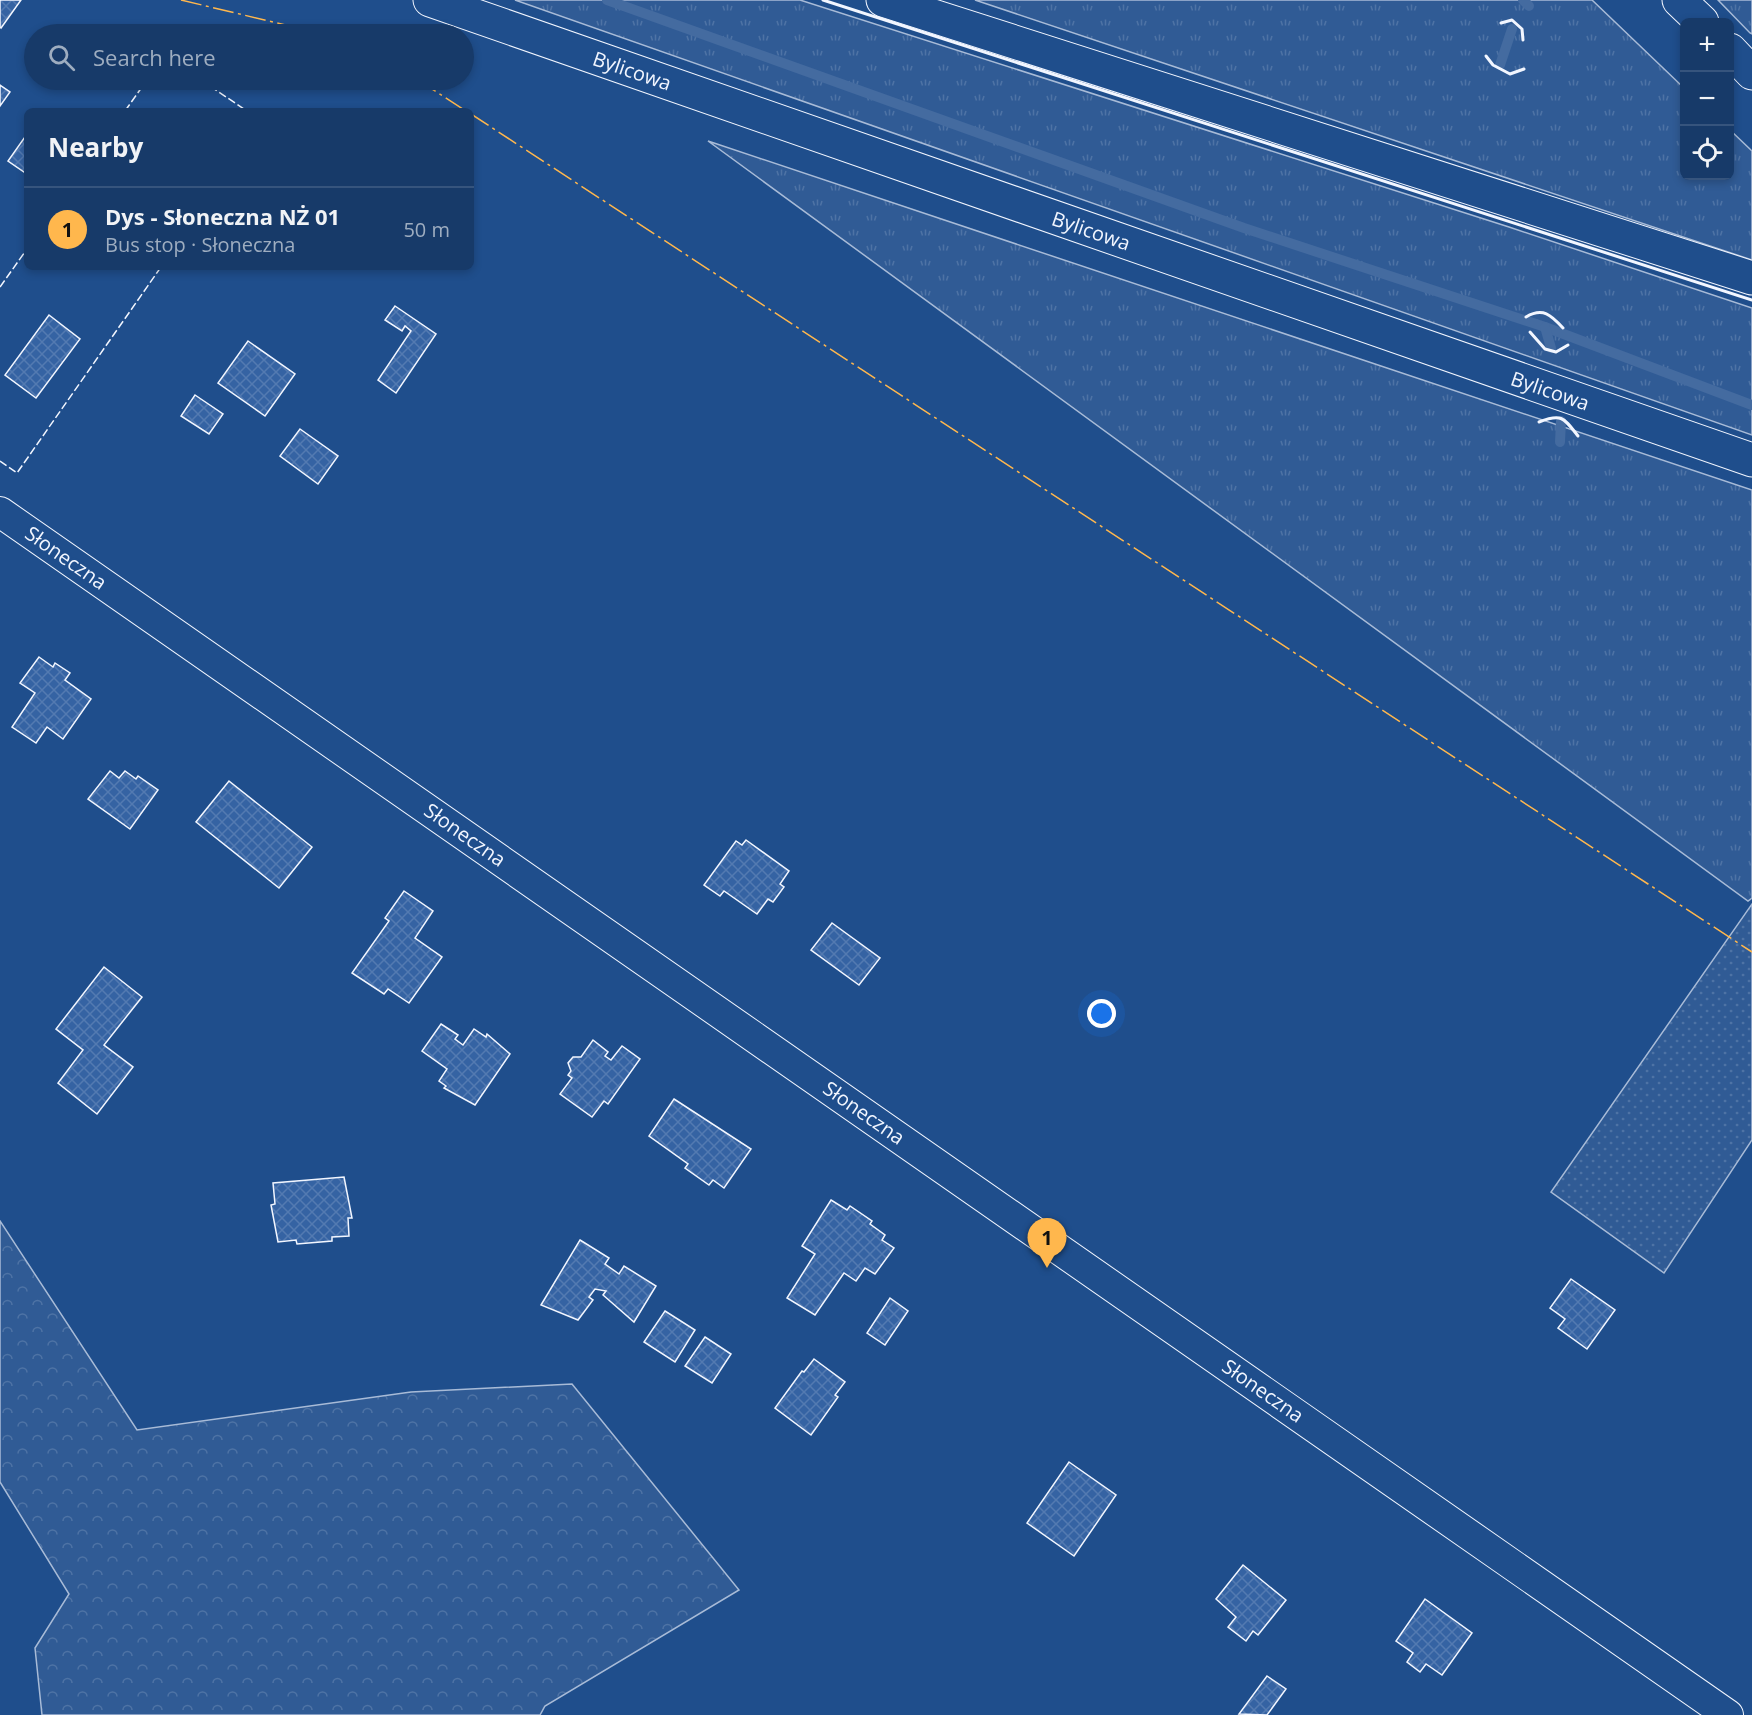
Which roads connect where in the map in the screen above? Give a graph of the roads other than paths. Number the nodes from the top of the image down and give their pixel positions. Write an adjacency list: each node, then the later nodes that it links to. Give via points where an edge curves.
1 (430, 0): 8 (main road, Bylicowa)
2 (883, 0): 7 (main road)
3 (1679, 0): 4 (main road)
4 (1698, 18)
5 (1734, 54): 6 (main road)
6 (1752, 73)
7 (1752, 278)
8 (1752, 460)
9 (0, 512): 10 (street, Słoneczna)
10 (1728, 1715)

